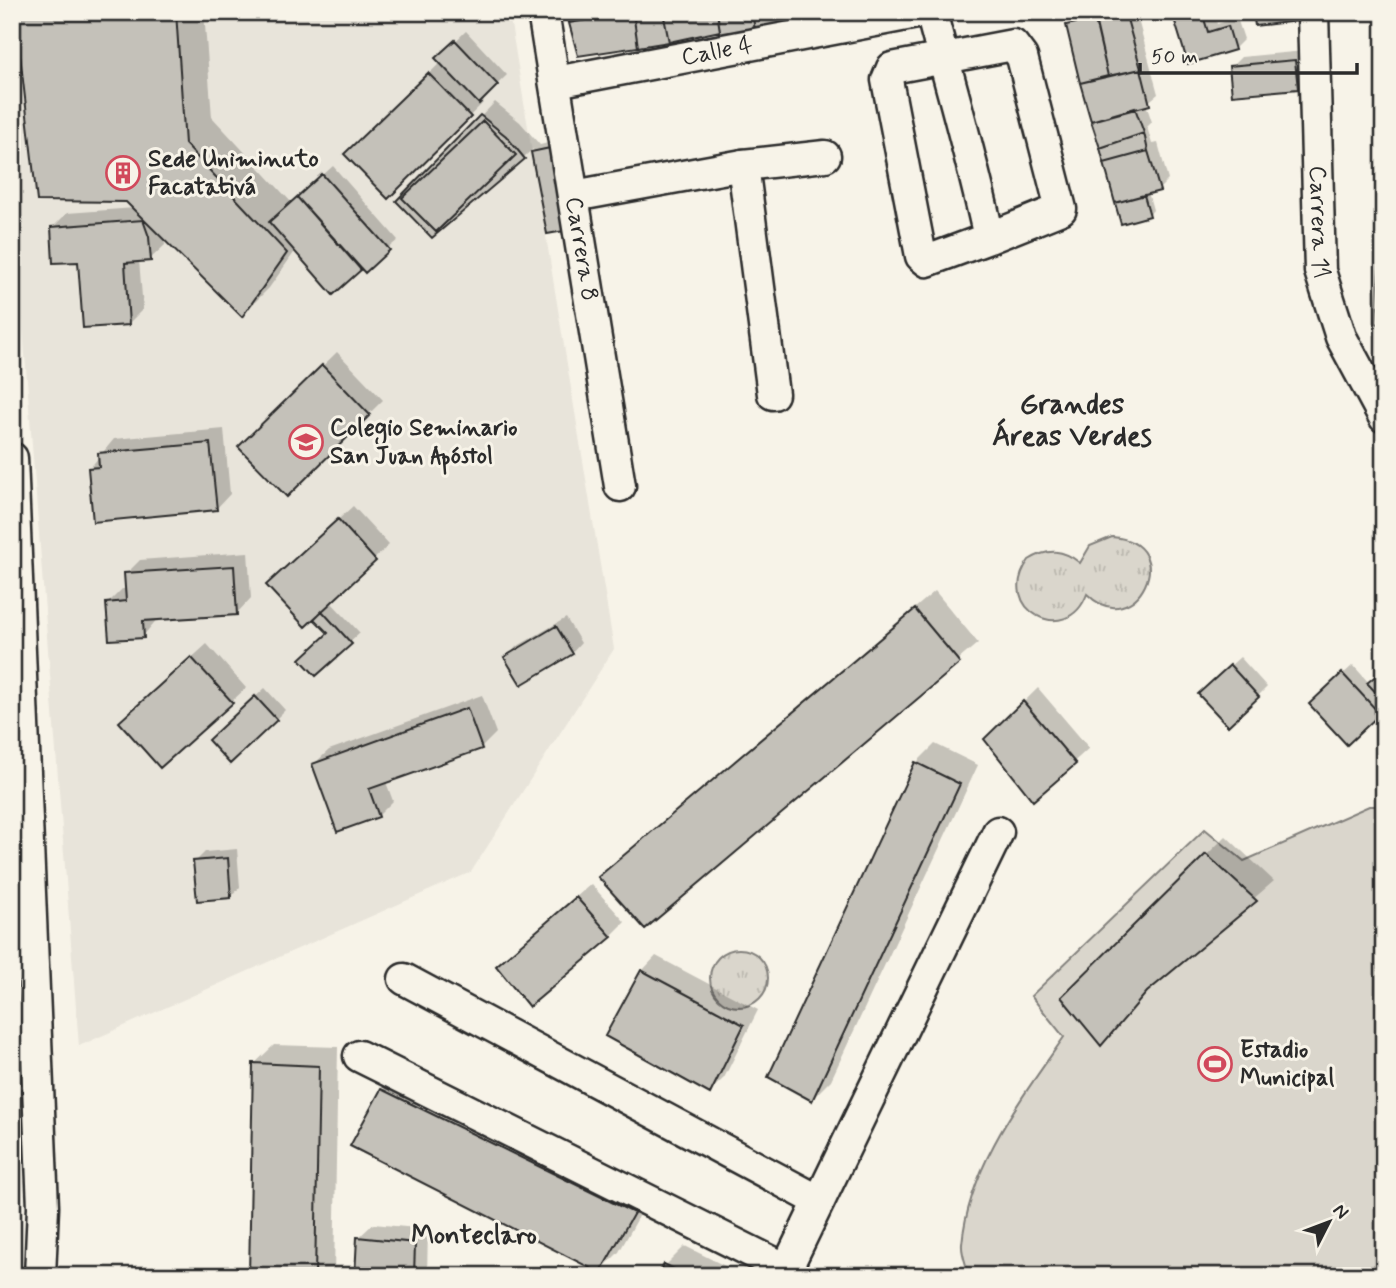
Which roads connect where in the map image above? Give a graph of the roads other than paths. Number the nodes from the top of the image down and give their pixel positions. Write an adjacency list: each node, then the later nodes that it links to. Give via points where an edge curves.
1 (543, 12): 6 (street, Carrera 8)
2 (922, 12): 6 (street, Calle 4)
3 (931, 12): 5 (street)
4 (1312, 12): 12 (street, Carrera 11, via 1320,271 1341,337)
5 (943, 59): 10 (street); 10 (street, via 892,68 887,79 921,256 927,261); 10 (street, via 1013,46 1022,57 1061,209)
6 (556, 82): 9 (street, Carrera 8)
7 (825, 156): 8 (street)
8 (743, 165): 9 (street); 11 (street)
9 (574, 196): 14 (street, Carrera 8)
10 (989, 238)
11 (773, 394)
12 (1384, 417)
13 (12, 457): 20 (street, via 43,1207)
14 (620, 486)
15 (998, 832): 18 (street)
16 (404, 979): 18 (street)
17 (359, 1056): 19 (street)
18 (819, 1201): 19 (street)
19 (784, 1272)
20 (40, 1276)

